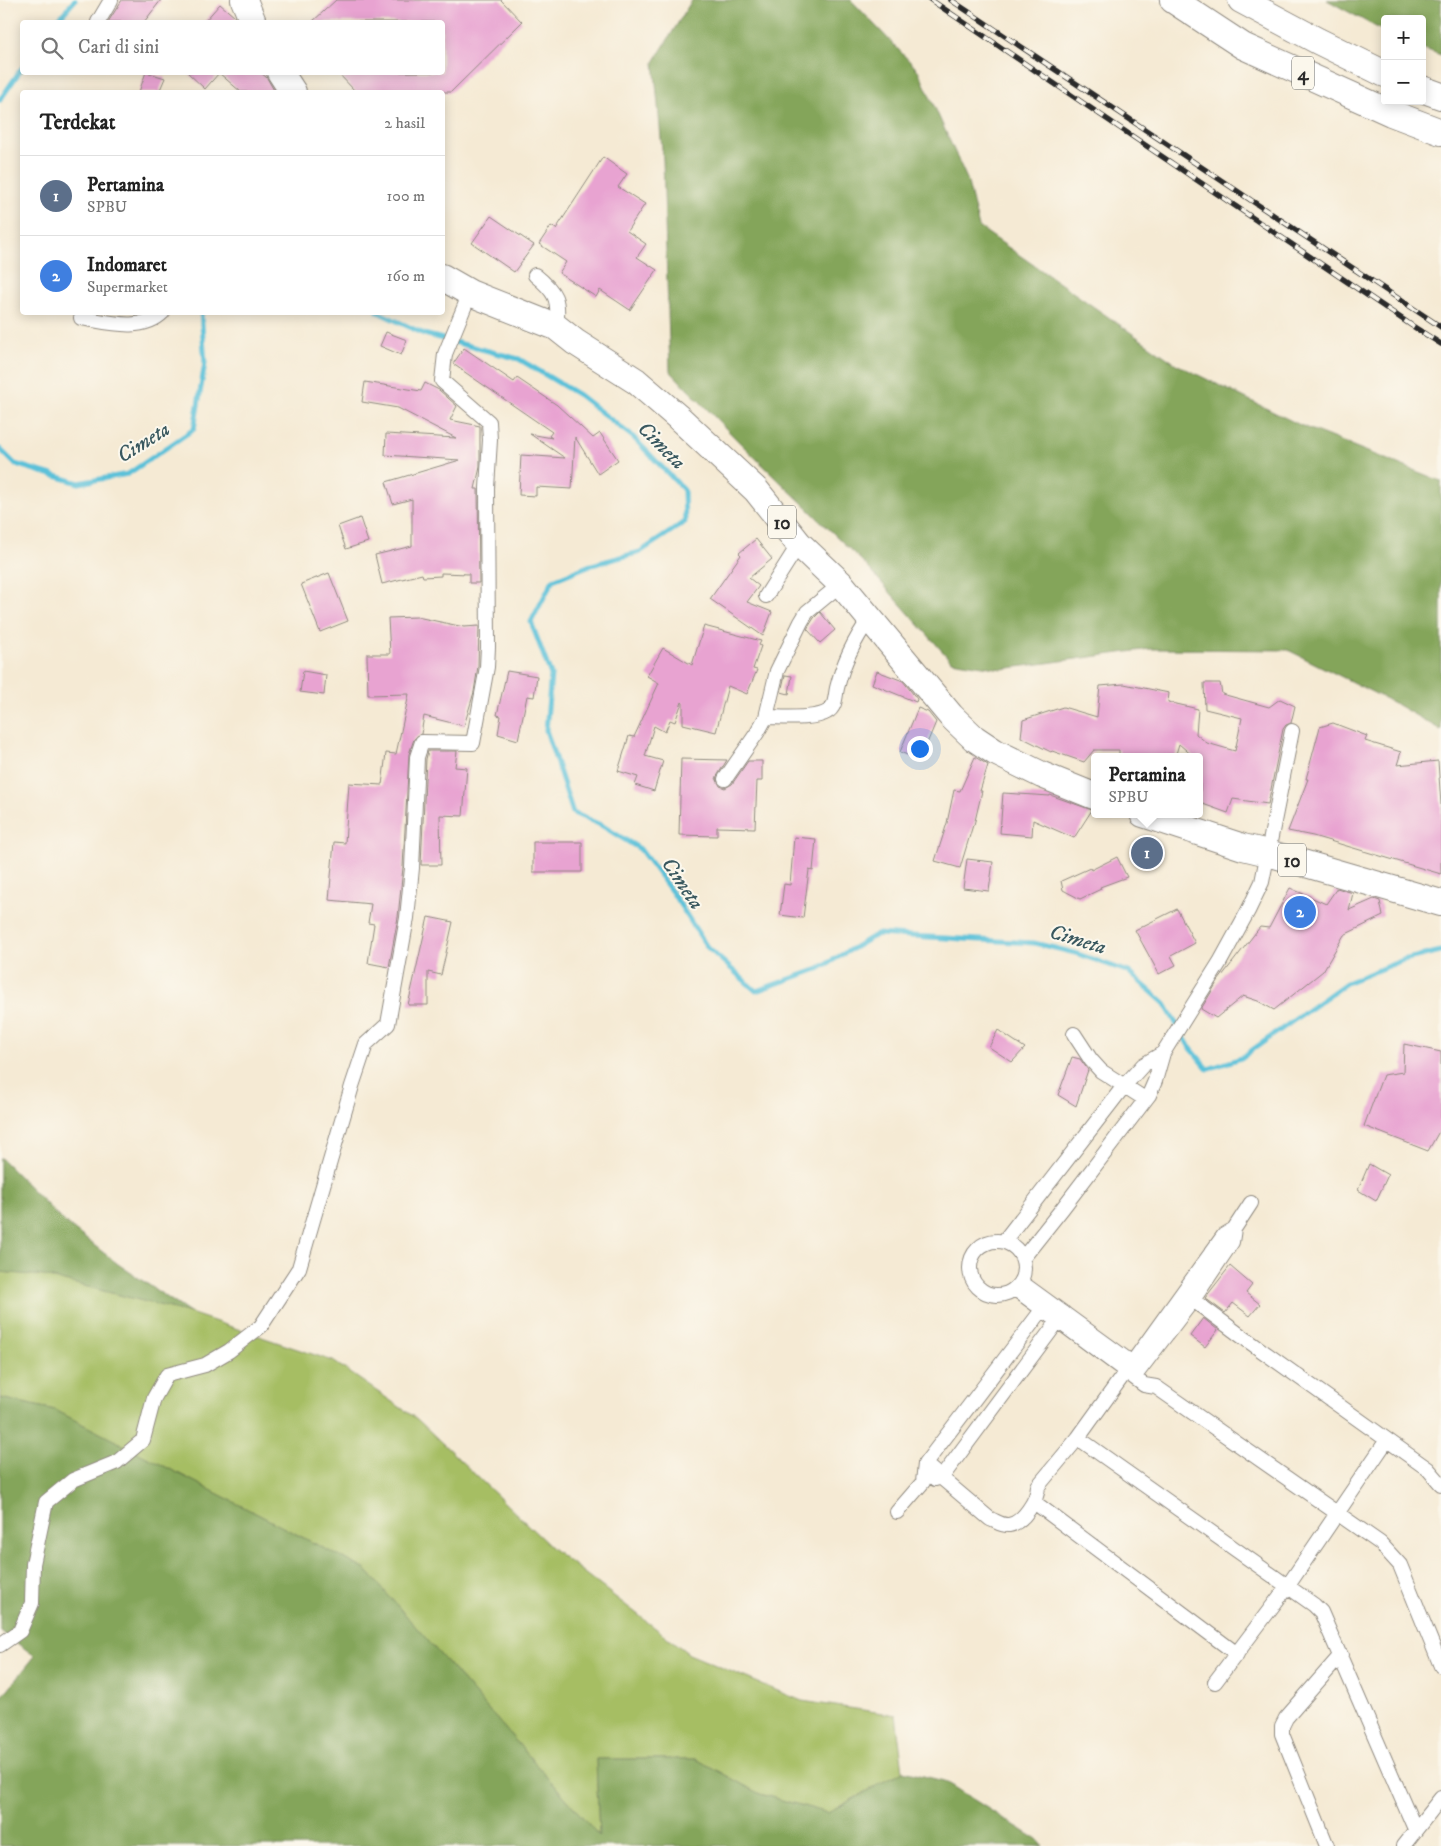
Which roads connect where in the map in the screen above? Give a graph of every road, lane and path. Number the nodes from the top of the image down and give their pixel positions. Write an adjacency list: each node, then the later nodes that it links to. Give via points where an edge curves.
1 (111, 0): 5 (street)
2 (244, 0): 6 (highway)
3 (1173, 0): 12 (highway, 4, via 1243,46)
4 (1242, 0): 7 (highway, 4)
5 (99, 20)
6 (252, 20)
7 (1381, 72)
8 (282, 75): 9 (highway)
9 (292, 90)
10 (1426, 90): 11 (highway)
11 (1441, 96)
12 (1441, 132)
13 (535, 275): 18 (street, via 551,288 556,298)
14 (445, 279): 15 (highway, 10)
15 (470, 293): 18 (highway, 10); 52 (street, via 445,354 442,381 489,422 487,666 473,743 422,742 417,757 407,918 388,1024 366,1044 300,1268 260,1326 229,1351 205,1366 167,1375 154,1398 143,1440 117,1462 73,1480 46,1502 33,1564 32,1603 20,1632)
16 (161, 315): 17 (street, via 132,324)
17 (81, 318)
18 (556, 328): 19 (highway, 10, via 636,381 679,418 756,490)
19 (799, 544): 20 (highway, 10); 21 (street)
20 (841, 584): 22 (highway, 10); 23 (street, via 807,612 801,622 777,671)
21 (766, 596)
22 (870, 618): 23 (street, via 857,636 830,710 822,715); 26 (highway, 10, via 951,716 974,738 995,752)
23 (766, 717): 25 (street)
24 (1292, 731): 28 (street)
25 (725, 779)
26 (1091, 795)
27 (1155, 818): 28 (highway, 10)
28 (1268, 853): 29 (highway, 10); 31 (street, via 1262,882 1248,912)
29 (1441, 903)
30 (1074, 1034): 32 (street, via 1095,1066)
31 (1163, 1053): 32 (street, via 1143,1065); 33 (street, via 1155,1081)
32 (1124, 1086): 33 (street); 35 (street)
33 (1145, 1100): 36 (street)
34 (1251, 1203): 38 (street, via 1234,1229 1224,1235)
35 (1004, 1241): 36 (street, via 1018,1250); 37 (street, via 995,1240 979,1247 973,1253 969,1270 982,1291 990,1294 1007,1293)
36 (1023, 1258): 37 (street, via 1024,1275)
37 (1017, 1285): 39 (street); 40 (street)
38 (1188, 1296): 41 (street); 42 (street)
39 (1042, 1310): 40 (street); 44 (street)
40 (1061, 1317): 41 (street); 45 (street)
41 (1133, 1370): 43 (street); 50 (street, via 1144,1385 1156,1387)
42 (1387, 1440): 47 (street, via 1428,1468); 50 (street)
43 (1082, 1441): 48 (street, via 1038,1486); 51 (street)
44 (925, 1464): 45 (street); 46 (street)
45 (942, 1477): 46 (street); 48 (street, via 990,1519 1003,1525 1018,1521)
46 (923, 1482): 49 (street)
47 (1441, 1484)
48 (1036, 1498): 53 (street)
49 (897, 1512)
50 (1338, 1513): 51 (street); 55 (street, via 1380,1543 1400,1565)
51 (1287, 1587): 53 (street); 54 (street, via 1321,1612)
52 (0, 1645)
53 (1237, 1654): 56 (street)
54 (1341, 1655): 58 (street); 59 (street, via 1282,1726 1282,1734)
55 (1441, 1666)
56 (1215, 1682)
57 (1441, 1798): 58 (street)
58 (1415, 1829): 60 (street)
59 (1328, 1846)
60 (1403, 1846)

